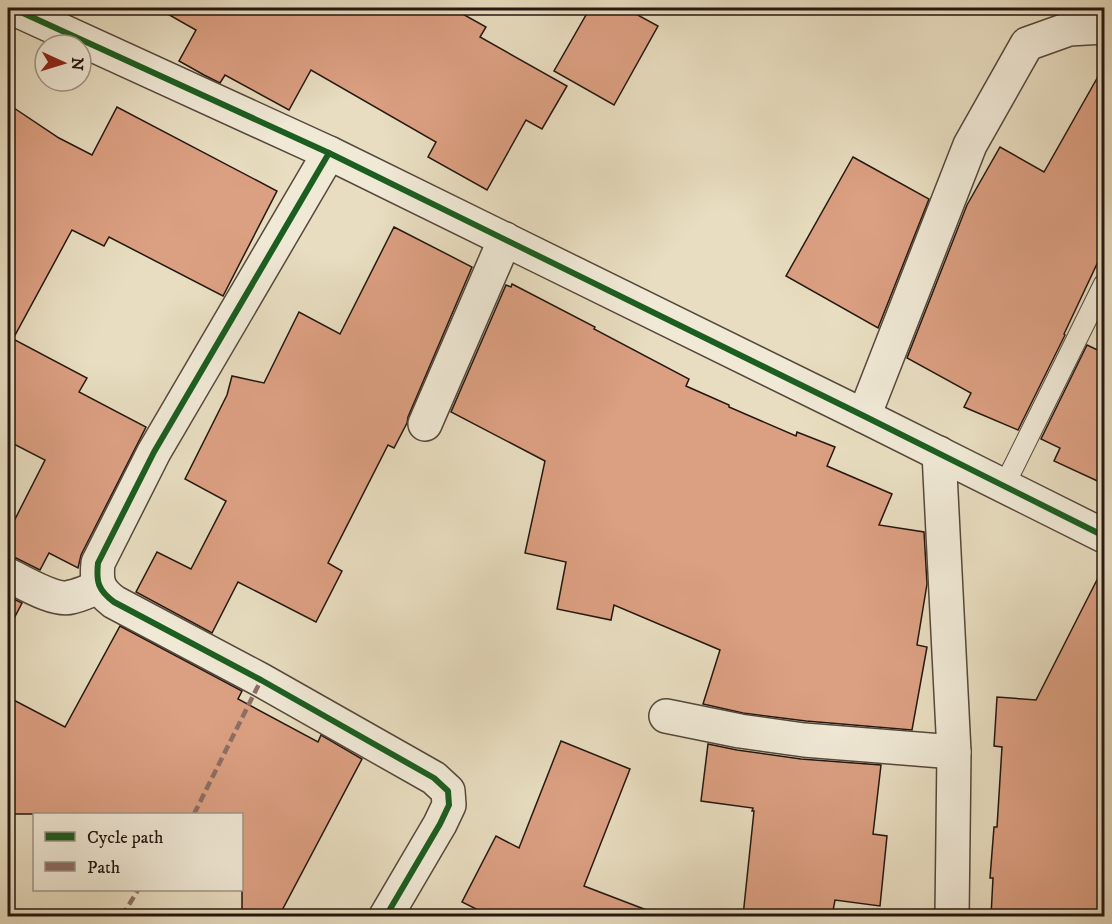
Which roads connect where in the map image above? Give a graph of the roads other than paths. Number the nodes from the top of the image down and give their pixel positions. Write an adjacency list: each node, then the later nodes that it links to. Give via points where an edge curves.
1 (12, 8): 3 (street)
2 (1104, 27): 6 (street, via 1069,29 1027,44 970,145)
3 (329, 153): 4 (street); 12 (street, via 154,452 98,563)
4 (505, 239): 6 (street); 7 (street)
5 (1104, 284): 9 (lane)
6 (864, 416): 8 (street)
7 (425, 424)
8 (939, 453): 9 (street); 14 (street)
9 (1004, 486): 10 (street)
10 (1104, 536)
11 (8, 575): 12 (street, via 60,597 69,598)
12 (99, 586): 15 (street, via 114,602 261,680 434,778 448,791 449,805 440,824)
13 (666, 716): 14 (street, via 804,740)
14 (954, 752): 16 (street)
15 (386, 916)
16 (952, 916)

